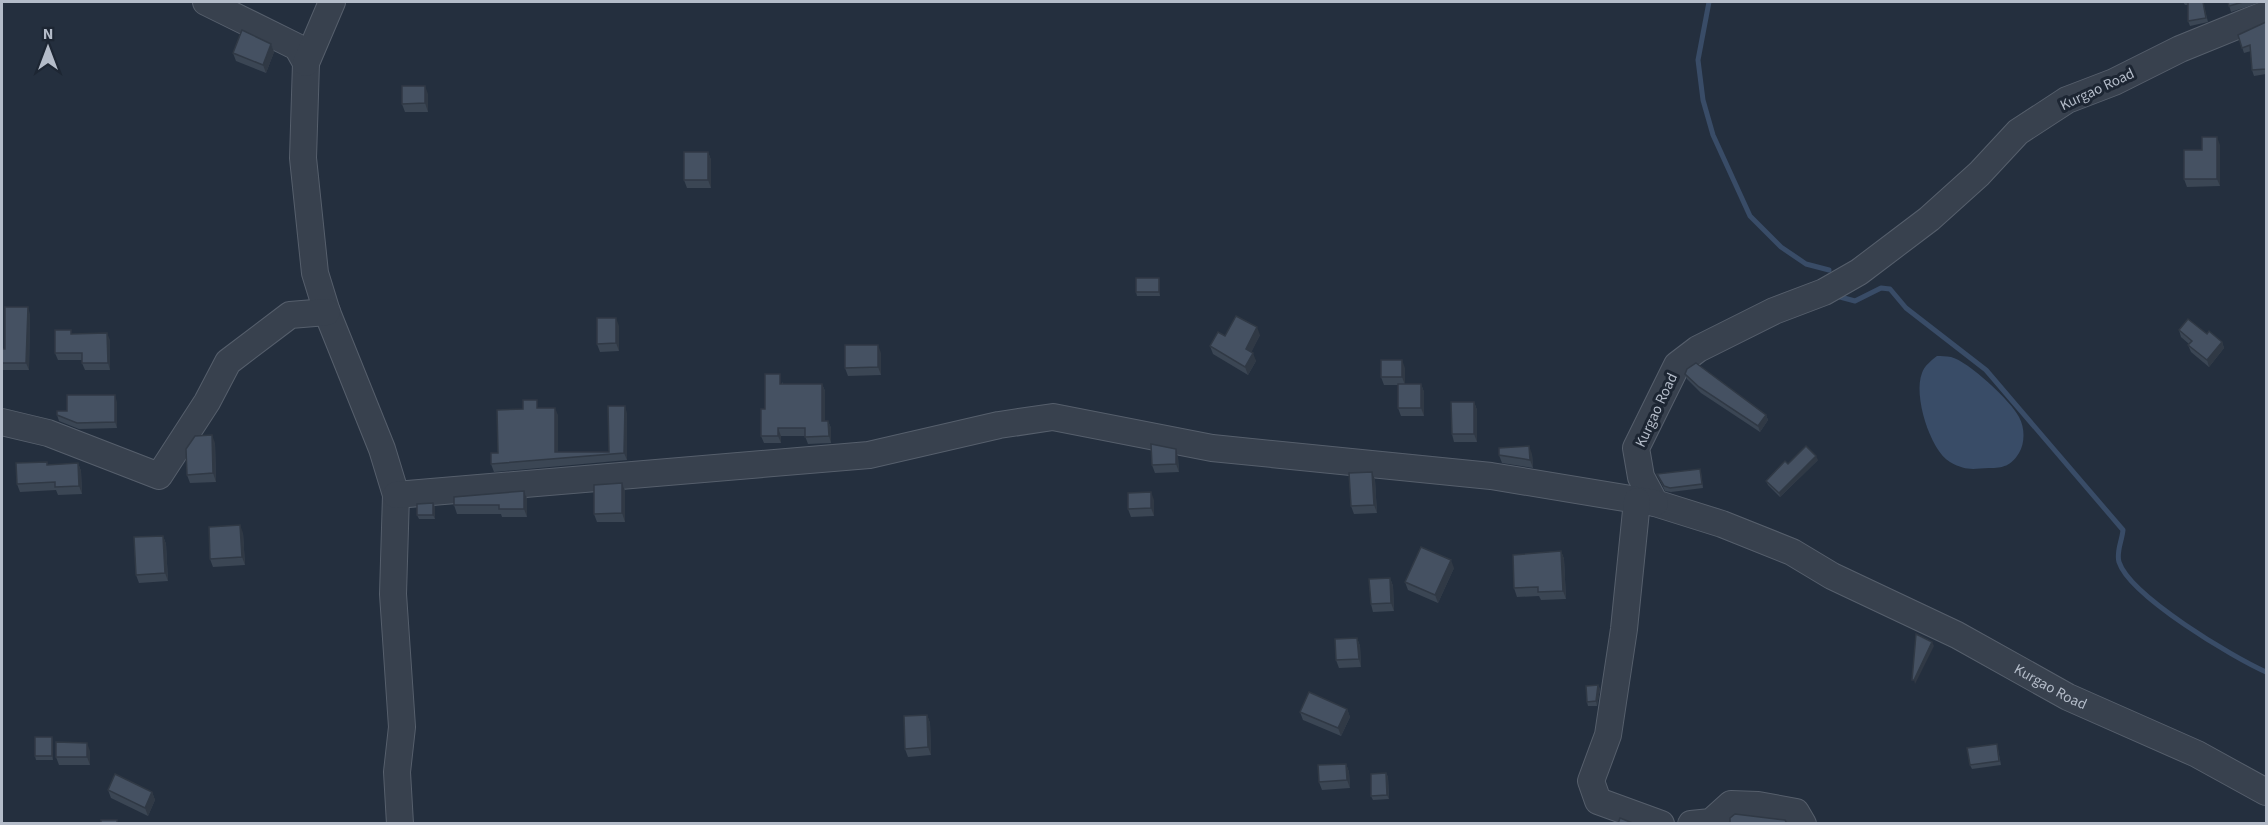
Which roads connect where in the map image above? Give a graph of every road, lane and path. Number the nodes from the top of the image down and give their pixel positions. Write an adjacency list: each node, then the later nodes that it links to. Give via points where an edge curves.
1 (206, 2): 4 (street, via 297,47)
2 (332, 2): 4 (street)
3 (2266, 14): 8 (street, Kurgao Road, via 2067,100 2018,132 1929,219 1859,272 1698,349 1677,365 1636,448)
4 (306, 63): 5 (street, via 303,158 308,227 315,273)
5 (327, 312): 6 (street, via 290,315 228,362 159,476 48,433); 7 (street, via 382,449)
6 (2, 422)
7 (396, 495): 8 (street, via 870,455 999,425 1053,417 1212,448 1491,476); 10 (street, via 393,594 402,727 397,772)
8 (1646, 502): 9 (street, Kurgao Road, via 1722,524 1792,552 1832,576 1957,635 2068,697 2197,754); 11 (street, via 1608,735 1591,781 1598,801)
9 (2266, 792)
10 (400, 824)
11 (1661, 824)
12 (1690, 824): 13 (street, via 1711,822 1731,804 1796,812)
13 (1803, 824)

